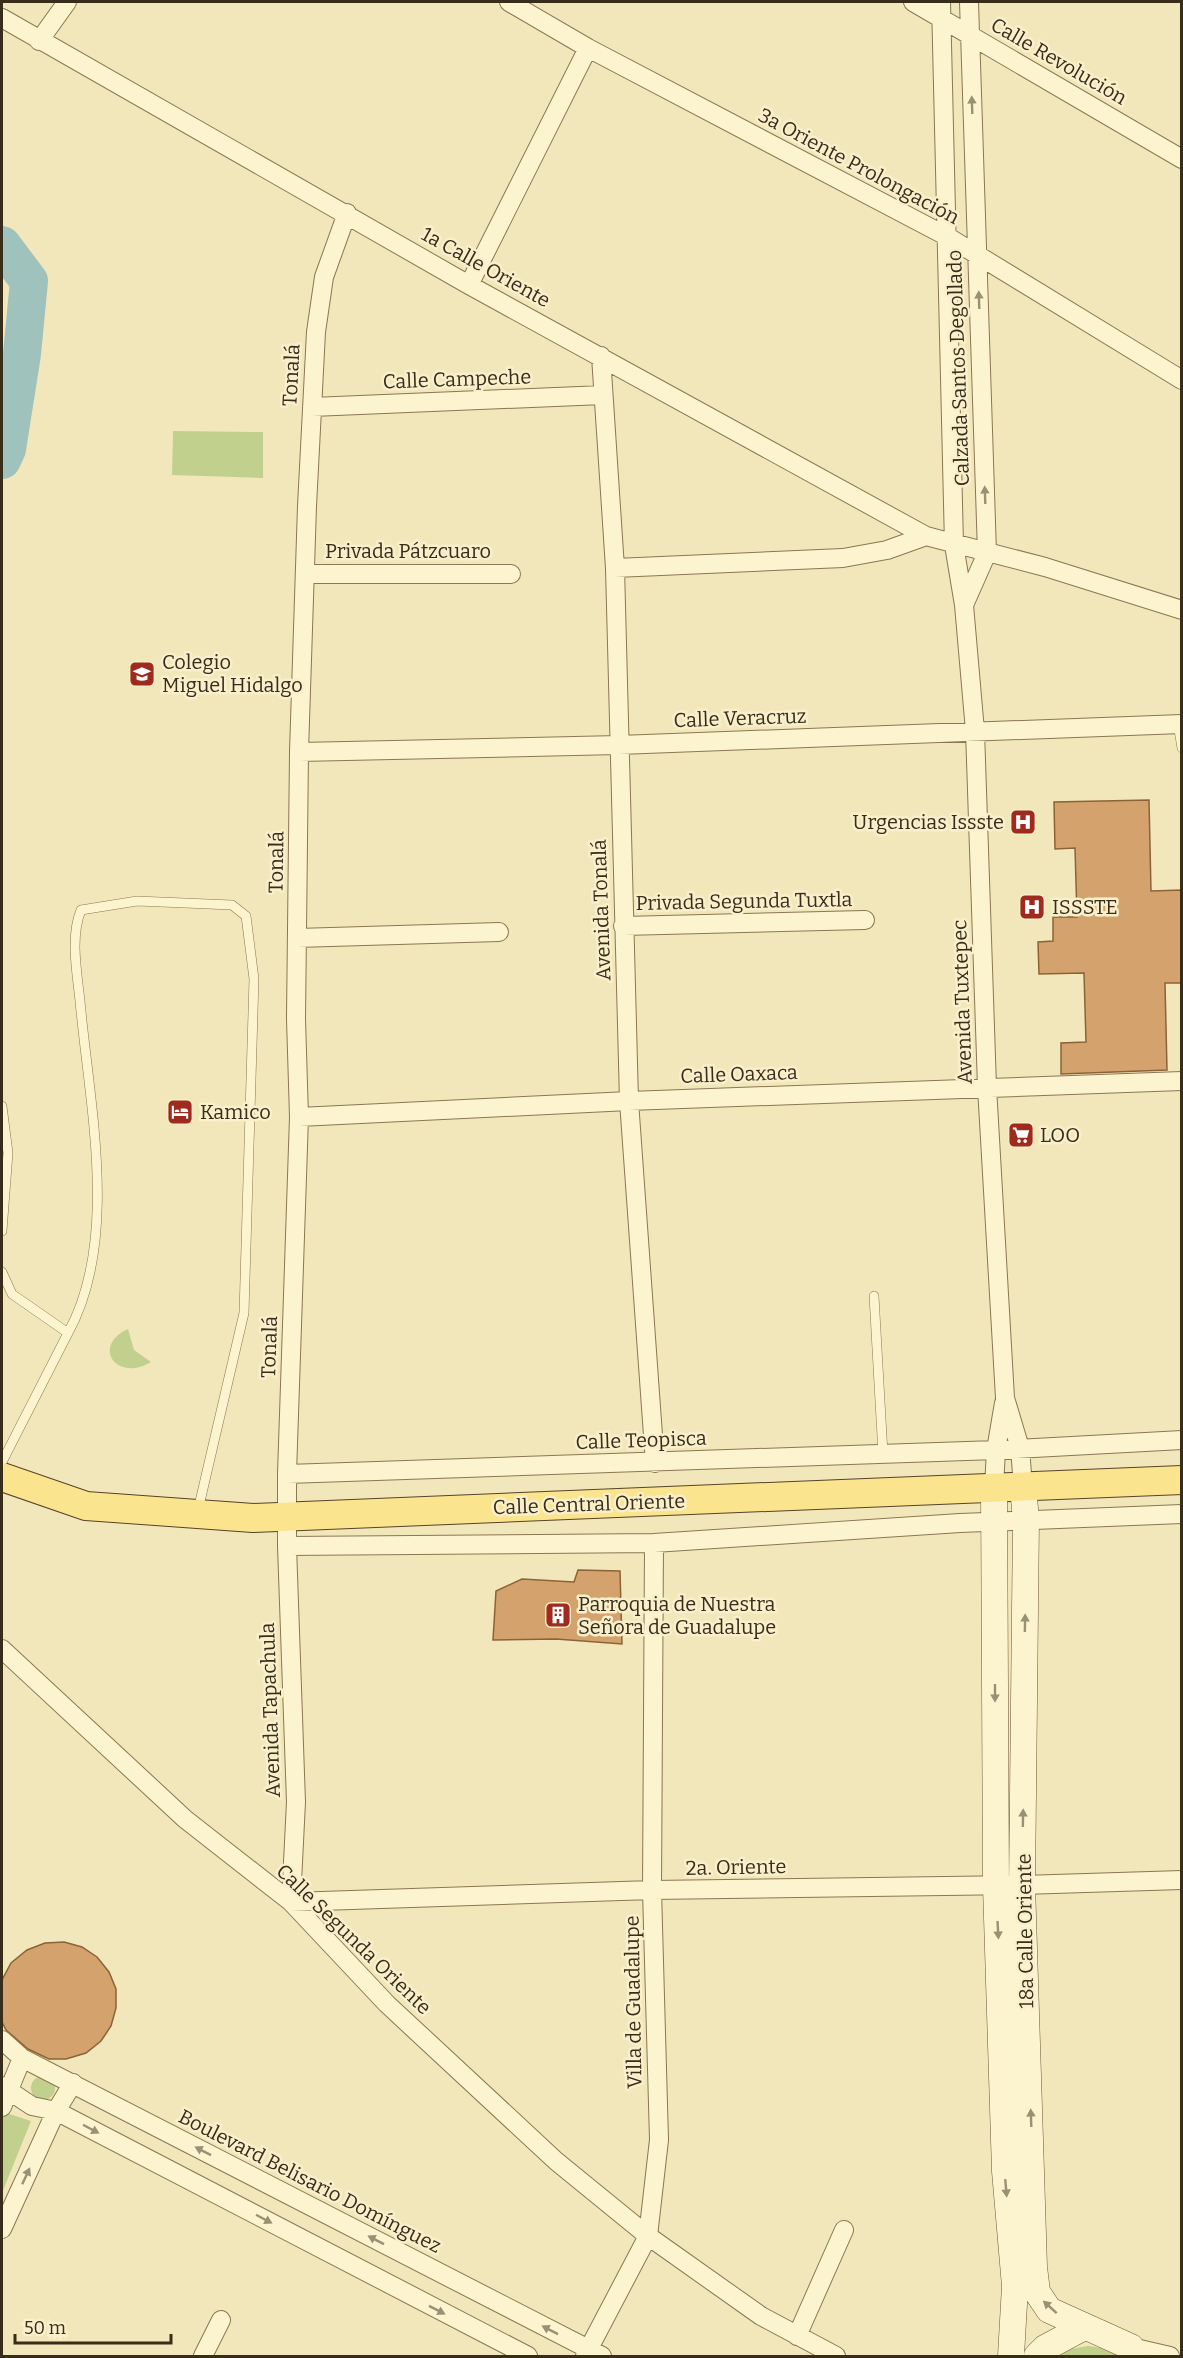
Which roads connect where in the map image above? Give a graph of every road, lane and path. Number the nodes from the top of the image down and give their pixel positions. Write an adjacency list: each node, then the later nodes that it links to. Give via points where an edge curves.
1 (67, 2): 8 (street)
2 (509, 2): 9 (street, 3a Oriente Prolongación)
3 (913, 2): 5 (street, Calle Revolución)
4 (969, 2): 7 (street, Calzada Santos Degollado)
5 (942, 10): 7 (street, Calle Revolución); 12 (street, Calzada Santos Degollado)
6 (2, 18): 8 (street, 1a Calle Oriente)
7 (970, 35): 10 (street, Calle Revolución); 13 (street, Calzada Santos Degollado, one-way to 7)
8 (39, 41): 11 (street, 1a Calle Oriente)
9 (588, 48): 12 (street, 3a Oriente Prolongación); 14 (street)
10 (1182, 159)
11 (347, 213): 14 (street, 1a Calle Oriente); 18 (street, Tonalá, via 324,277)
12 (948, 237): 13 (street, 3a Oriente Prolongación); 20 (street, Calzada Santos Degollado)
13 (977, 256): 16 (street, 3a Oriente Prolongación); 21 (street, Calzada Santos Degollado, one-way to 13)
14 (469, 285): 15 (street, 1a Calle Oriente)
15 (601, 356): 17 (street, Avenida Tonalá); 19 (street, 1a Calle Oriente)
16 (1182, 380)
17 (603, 395): 18 (street, Calle Campeche); 22 (street, Avenida Tonalá)
18 (312, 407): 23 (street, Tonalá)
19 (926, 536): 20 (street, 1a Calle Oriente); 22 (street, via 886,550 843,558)
20 (954, 545): 21 (street, 1a Calle Oriente); 25 (street, Avenida Tuxtepec)
21 (987, 554): 25 (street, Avenida Tuxtepec); 26 (street, 1a Calle Oriente, via 1045,567)
22 (615, 568): 29 (street, Avenida Tonalá)
23 (305, 574): 24 (street, Privada Pátzcuaro); 31 (street, Tonalá)
24 (511, 574)
25 (964, 605): 28 (street, Avenida Tuxtepec)
26 (1182, 610)
27 (1180, 724): 28 (street, Calle Veracruz); 30 (lane)
28 (975, 731): 29 (street, Calle Veracruz); 37 (street, Avenida Tuxtepec)
29 (619, 745): 31 (street, Calle Veracruz); 33 (street, Avenida Tonalá)
30 (1182, 748)
31 (299, 752): 35 (street, Tonalá)
32 (865, 920): 33 (street, Privada Segunda Tuxtla)
33 (623, 926): 38 (street, Avenida Tonalá)
34 (499, 932): 35 (street)
35 (297, 938): 40 (street, Tonalá)
36 (1182, 1081): 37 (street, Calle Oaxaca)
37 (987, 1087): 38 (street, Calle Oaxaca); 45 (street, Avenida Tuxtepec)
38 (629, 1101): 40 (street, Calle Oaxaca); 51 (street, Avenida Tonalá)
39 (2, 1106): 41 (lane, via 8,1153)
40 (299, 1117): 52 (street, Tonalá)
41 (2, 1231)
42 (2, 1272): 44 (lane, via 12,1294)
43 (874, 1296): 49 (lane)
44 (68, 1333): 50 (lane); 58 (lane, via 82,1307 89,1279 99,1185 77,969 76,920 81,910 137,901 232,905 246,916 254,979 244,1313)
45 (1005, 1398): 47 (street, Avenida Tuxtepec); 48 (street, Avenida Tuxtepec)
46 (1182, 1440): 47 (street, Calle Teopisca)
47 (1020, 1448): 48 (street, Calle Teopisca); 56 (street, 18a Calle Oriente)
48 (996, 1450): 49 (street, Calle Teopisca); 55 (street, 18a Calle Oriente)
49 (884, 1454): 51 (street, Calle Teopisca)
50 (2, 1462)
51 (655, 1463): 52 (street, Calle Teopisca)
52 (287, 1474): 59 (street, Tonalá)
53 (2, 1477): 58 (main road, Calle Central Oriente, via 86,1506)
54 (1182, 1480): 56 (main road, Calle Central Oriente)
55 (994, 1487): 56 (main road, Calle Central Oriente); 59 (main road, Calle Central Oriente); 61 (main road, 18a Calle Oriente)
56 (1023, 1487): 60 (main road, 18a Calle Oriente)
57 (1182, 1514): 60 (street)
58 (197, 1516): 59 (main road, Calle Central Oriente)
59 (287, 1516): 63 (street, Avenida Tapachula)
60 (1026, 1521): 61 (street); 66 (main road, 18a Calle Oriente, one-way to 60)
61 (994, 1522): 62 (street); 67 (main road, 18a Calle Oriente, one-way to 67)
62 (654, 1543): 63 (street); 68 (street, Villa de Guadalupe)
63 (287, 1546): 69 (street, Avenida Tapachula, via 296,1802)
64 (2, 1649): 69 (street, Calle Segunda Oriente, via 185,1819)
65 (1182, 1880): 66 (street, 2a. Oriente)
66 (1022, 1885): 67 (street, 2a. Oriente); 79 (main road, 18a Calle Oriente, one-way to 66, via 1049,2310 1037,2292)
67 (996, 1886): 68 (street, 2a. Oriente); 86 (main road, 18a Calle Oriente, one-way to 86, via 1005,2171 1015,2286)
68 (652, 1890): 69 (street, 2a. Oriente); 77 (street, Villa de Guadalupe, via 659,2140)
69 (291, 1902): 77 (street, Calle Segunda Oriente, via 387,2004 556,2161)
70 (2, 2040): 71 (street, Boulevard Belisario Domínguez)
71 (22, 2058): 72 (street, Boulevard Belisario Domínguez); 73 (street)
72 (73, 2083): 74 (street); 82 (street, Boulevard Belisario Domínguez, one-way to 72)
73 (4, 2095): 74 (street)
74 (56, 2111): 75 (street, one-way to 74); 84 (street, one-way to 84)
75 (2, 2229)
76 (844, 2230): 80 (street)
77 (648, 2236): 80 (street, via 760,2316); 82 (street)
78 (221, 2320): 83 (street)
79 (1084, 2327): 81 (main road, 18a Calle Oriente); 87 (main road)
80 (797, 2336): 85 (street)
81 (1133, 2352): 88 (street)
82 (592, 2354)
83 (203, 2356)
84 (528, 2356)
85 (836, 2356)
86 (1011, 2356)
87 (1037, 2356)
88 (1170, 2356)

